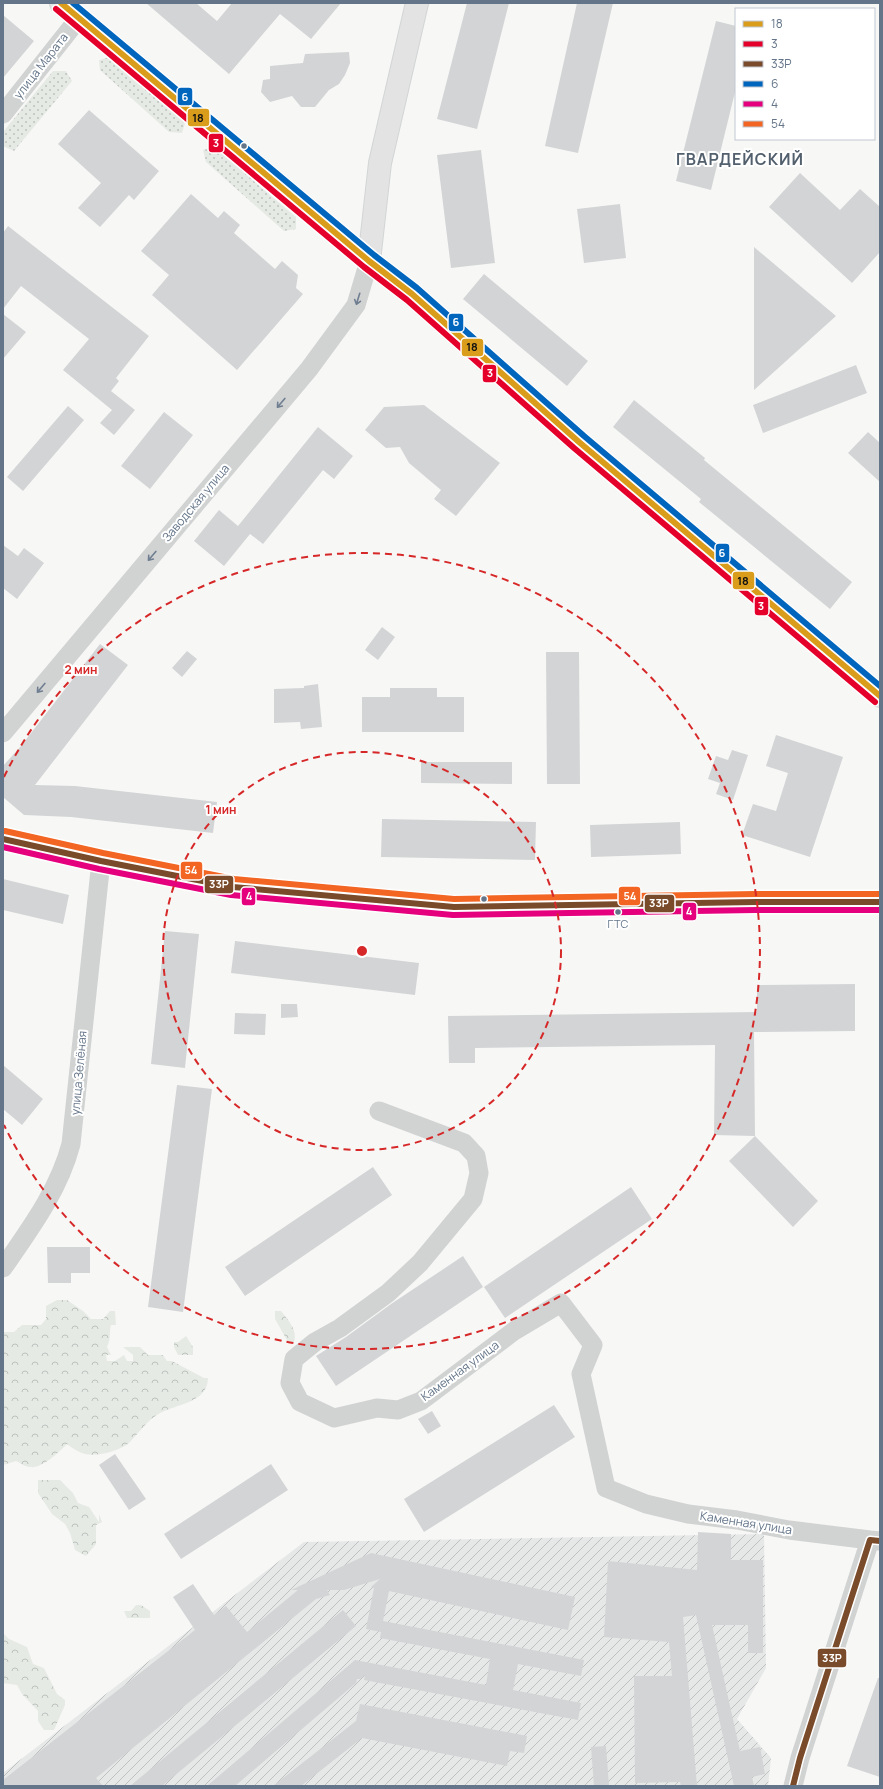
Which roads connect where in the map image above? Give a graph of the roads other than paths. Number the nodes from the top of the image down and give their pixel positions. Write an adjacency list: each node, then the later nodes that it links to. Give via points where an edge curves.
1 (61, 3): 3 (main road)
2 (417, 3): 5 (main road, via 380,163)
3 (79, 18): 4 (street, улица Марата); 5 (main road)
4 (3, 114)
5 (369, 261): 6 (main road, via 412,294 579,442); 7 (street, Заводская улица, one-way to 7, via 356,305 308,369)
6 (880, 696)
7 (3, 733)
8 (3, 839): 9 (main road)
9 (101, 861): 10 (main road, via 233,887 454,907); 12 (street, улица Зелёная, via 72,1144 53,1192)
10 (880, 902)
11 (379, 1111): 13 (street, Каменная улица, via 464,1143 476,1156 480,1173 473,1199 420,1263 388,1293 294,1359 290,1383 300,1402 334,1418 377,1408 398,1410 421,1401 514,1331 561,1303 593,1345 581,1374 606,1488 646,1504 688,1514)
12 (3, 1268)
13 (875, 1540): 14 (street, via 800,1758)
14 (793, 1786)

